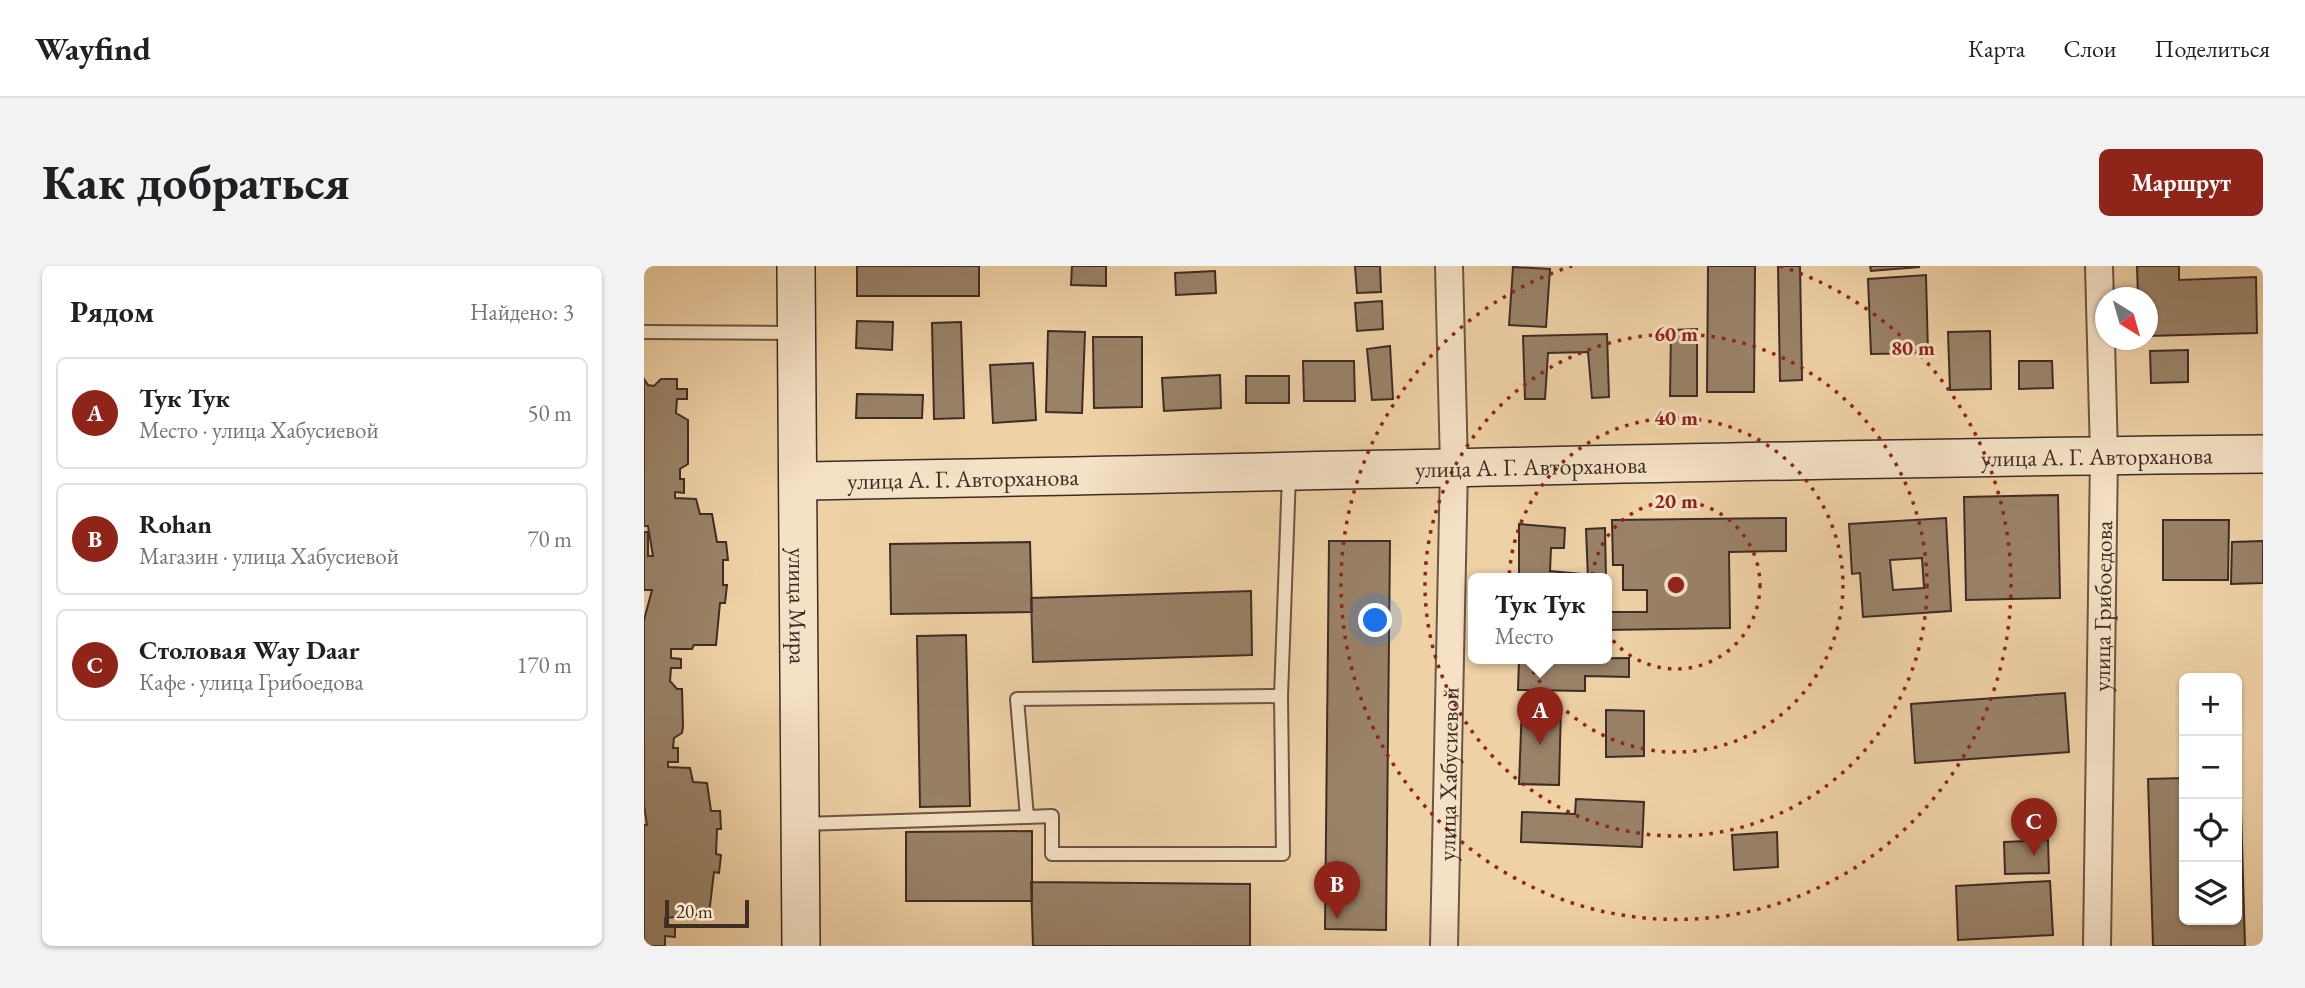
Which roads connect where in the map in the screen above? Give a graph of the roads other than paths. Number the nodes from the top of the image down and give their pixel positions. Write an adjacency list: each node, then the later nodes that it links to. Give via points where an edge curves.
1 (796, 266): 5 (street, улица Мира)
2 (1449, 266): 8 (street, улица Хабусиевой)
3 (2099, 266): 7 (street, улица Грибоедова)
4 (644, 332): 5 (lane)
5 (797, 333): 10 (street, улица Мира)
6 (2263, 454): 7 (street, улица А. Г. Авторханова)
7 (2104, 455): 8 (street, улица А. Г. Авторханова); 16 (street, улица Грибоедова)
8 (1454, 466): 9 (street, улица А. Г. Авторханова); 15 (street, улица Хабусиевой)
9 (1289, 473): 10 (street, улица А. Г. Авторханова); 11 (lane)
10 (799, 481): 13 (street, улица Мира)
11 (1282, 696): 12 (lane, via 1017,699); 12 (lane, via 1283,854 1052,855 1052,816)
12 (1027, 817): 13 (lane)
13 (800, 824): 14 (street, улица Мира)
14 (801, 946)
15 (1444, 946)
16 (2097, 946)

